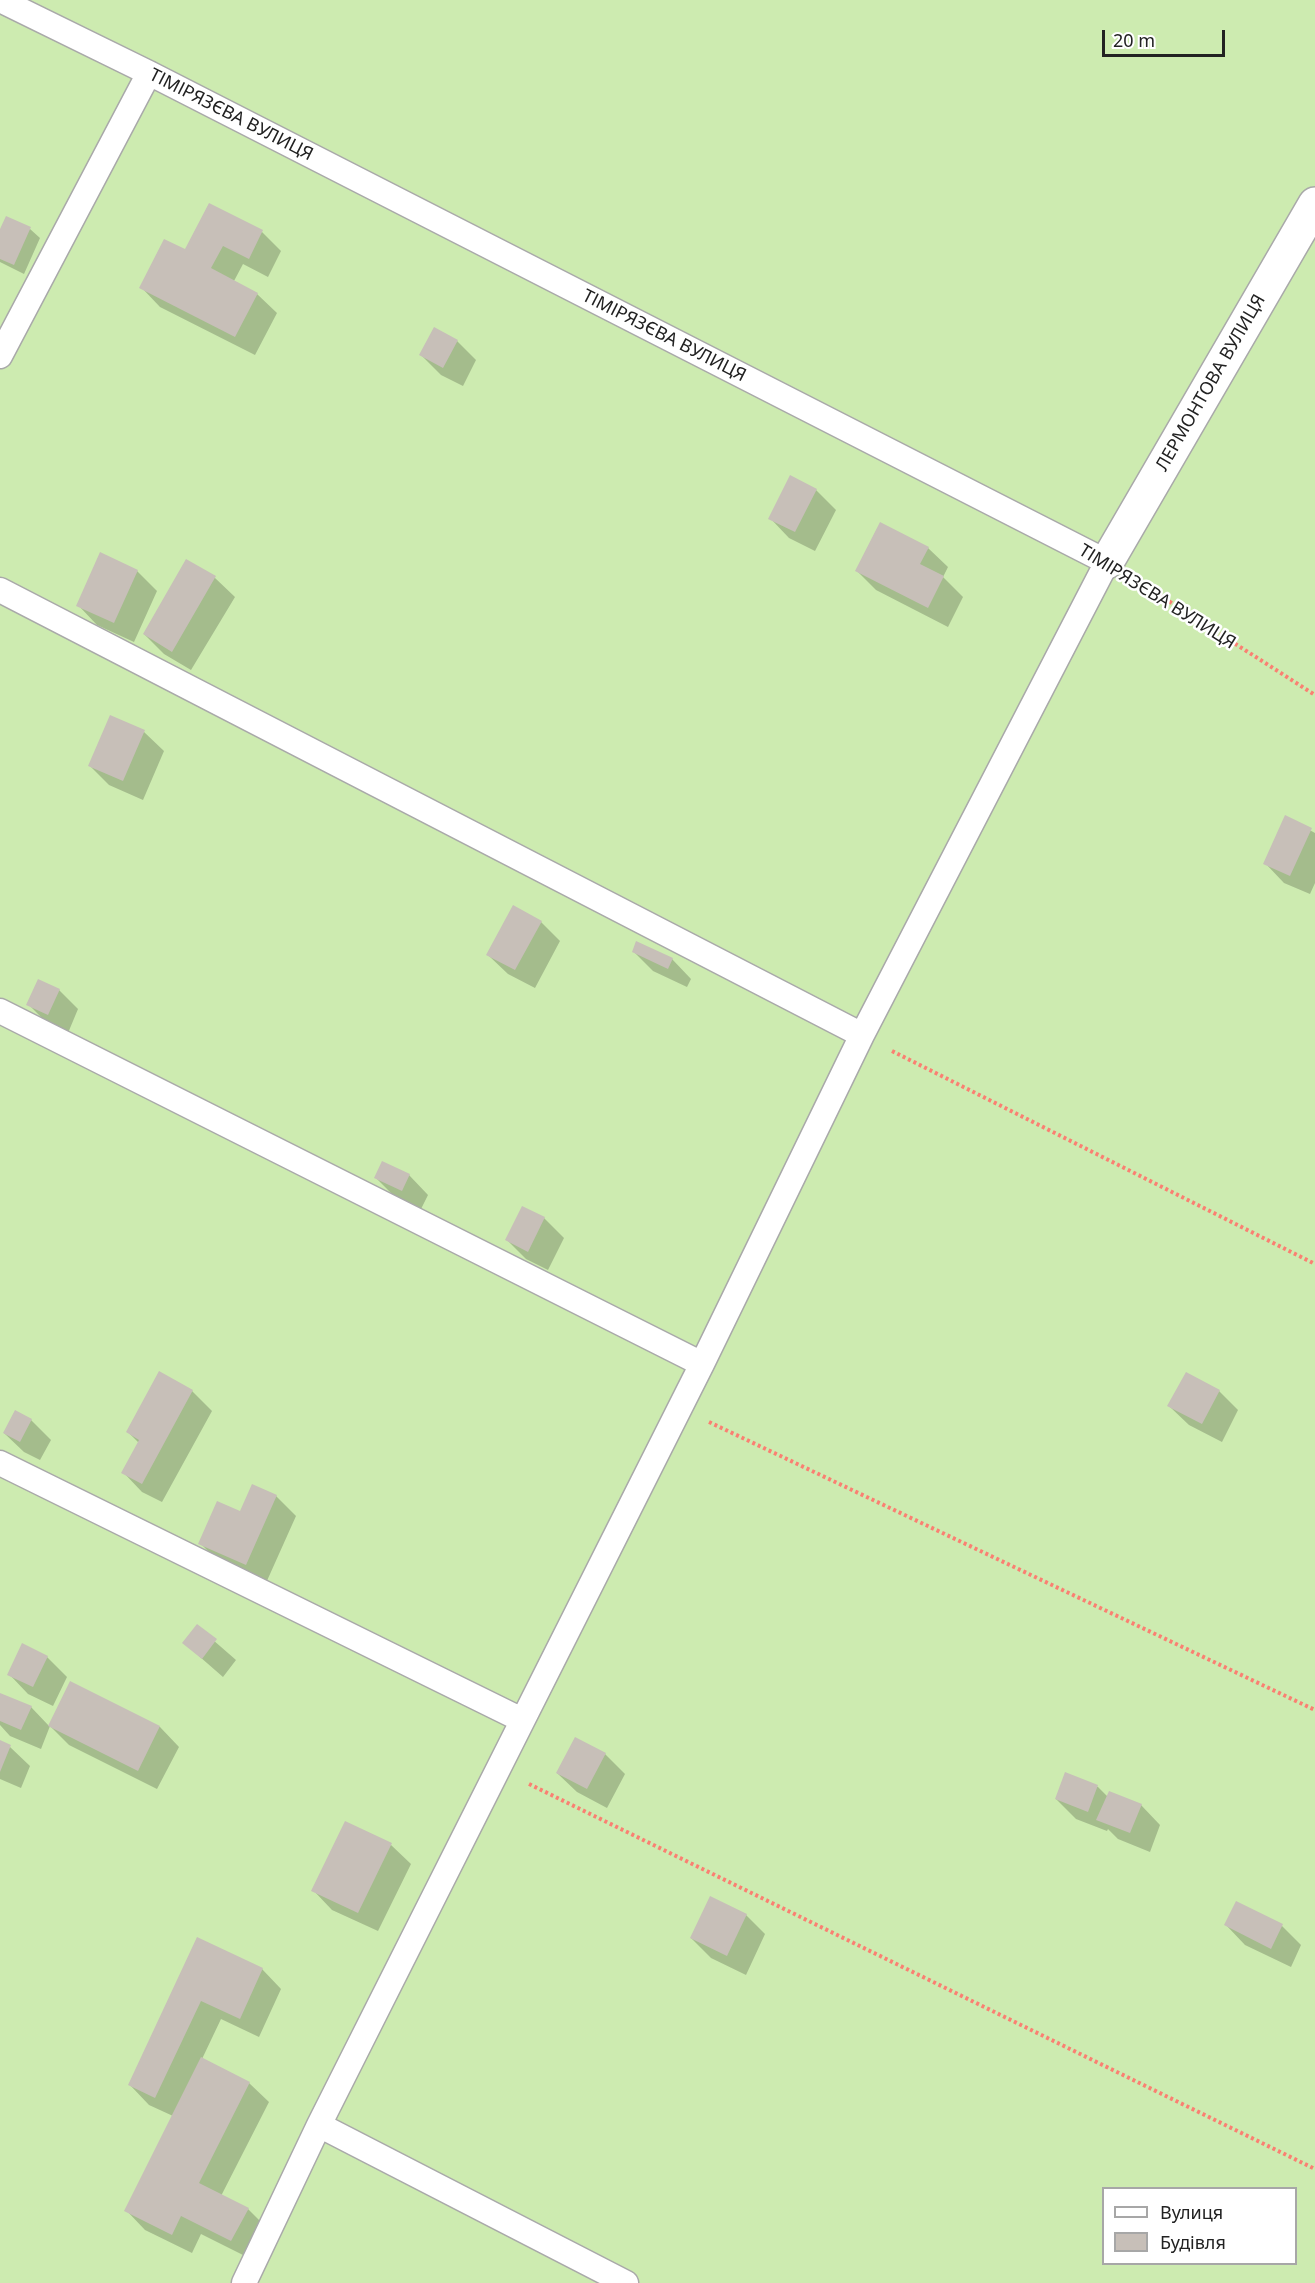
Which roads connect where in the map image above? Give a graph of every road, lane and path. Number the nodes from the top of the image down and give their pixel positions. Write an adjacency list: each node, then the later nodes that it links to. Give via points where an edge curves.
1 (0, 0): 2 (lane, ТІМІРЯЗЄВА ВУЛИЦЯ)
2 (149, 73): 4 (lane); 5 (lane, ТІМІРЯЗЄВА ВУЛИЦЯ)
3 (1315, 204): 5 (street, ЛЕРМОНТОВА ВУЛИЦЯ)
4 (0, 356)
5 (1107, 562): 7 (path, ТІМІРЯЗЄВА ВУЛИЦЯ); 9 (lane)
6 (0, 590): 9 (lane)
7 (1315, 695)
8 (0, 1011): 11 (lane)
9 (862, 1035): 10 (path); 11 (lane)
10 (1315, 1264)
11 (702, 1364): 12 (lane)
12 (680, 1409): 14 (path); 15 (lane)
13 (0, 1463): 15 (lane)
14 (1315, 1710)
15 (522, 1720): 16 (lane)
16 (498, 1768): 17 (lane); 18 (path)
17 (319, 2125): 19 (lane); 20 (lane)
18 (1315, 2169)
19 (244, 2283)
20 (626, 2283)

